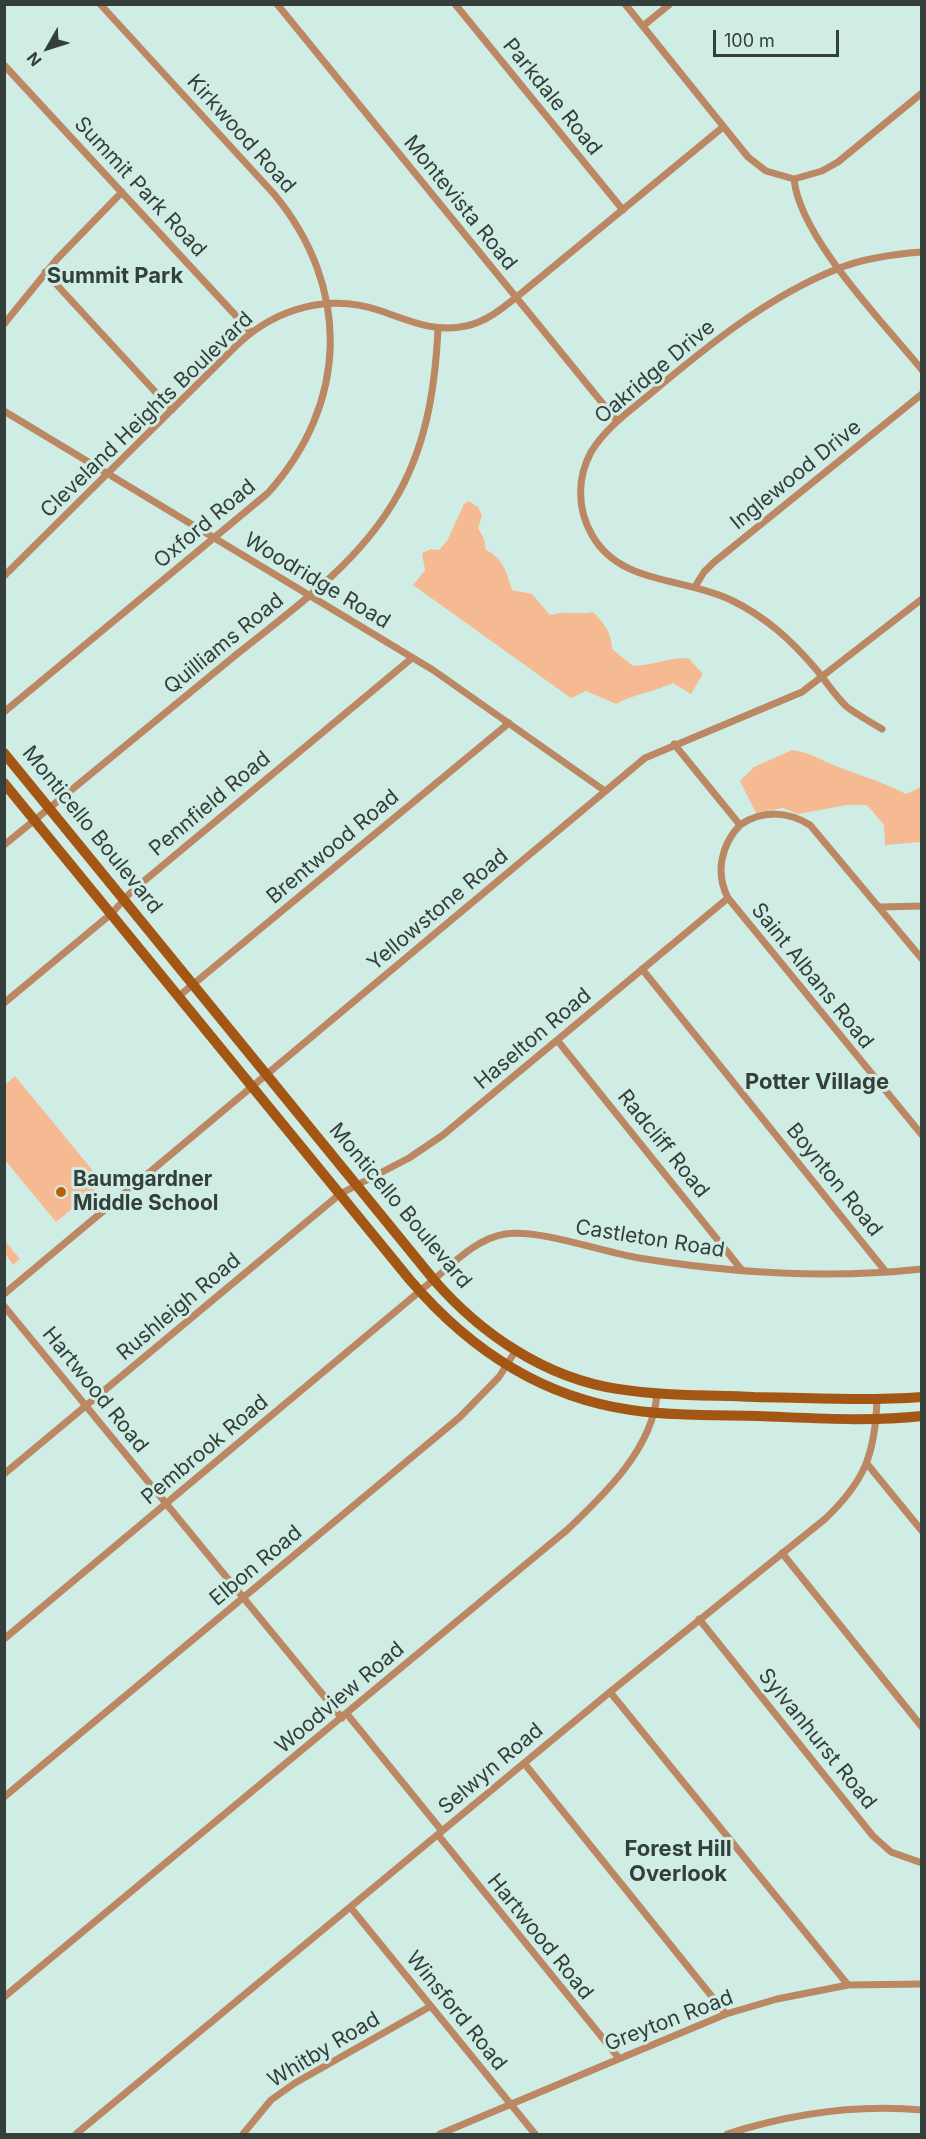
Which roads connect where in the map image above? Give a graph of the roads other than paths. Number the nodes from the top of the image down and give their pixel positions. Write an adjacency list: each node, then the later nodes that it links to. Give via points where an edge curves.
1 (100, 4): 17 (street, Kirkwood Road, via 288,211 313,252)
2 (277, 4): 16 (street, Montevista Road)
3 (455, 4): 12 (street, Parkdale Road)
4 (625, 4): 6 (street)
5 (670, 4): 6 (street)
6 (643, 26): 9 (street)
7 (4, 64): 11 (street, Summit Park Road)
8 (921, 93): 10 (street, via 838,162)
9 (723, 127): 10 (street, via 757,166); 12 (street, Cleveland Heights Boulevard)
10 (794, 179): 14 (street, via 797,201 806,222)
11 (122, 192): 15 (street); 20 (street, Summit Park Road)
12 (623, 210): 16 (street, Cleveland Heights Boulevard)
13 (921, 252): 14 (street, Oakridge Drive, via 880,256)
14 (839, 268): 21 (street); 25 (street, Oakridge Drive, via 797,288 735,327)
15 (45, 272): 18 (street); 23 (street)
16 (516, 298): 19 (street, Cleveland Heights Boulevard, via 480,321); 25 (street, Montevista Road)
17 (328, 303): 19 (street, Cleveland Heights Boulevard, via 370,307); 20 (street, Cleveland Heights Boulevard, via 282,314); 27 (street, Oxford Road, via 328,367 308,436 276,484)
18 (4, 324)
19 (438, 328): 30 (street, Quilliams Road, via 431,406 400,490 365,543)
20 (251, 332): 23 (street, Cleveland Heights Boulevard)
21 (921, 370)
22 (921, 394): 29 (street, Inglewood Drive, via 713,563)
23 (172, 410): 26 (street, Cleveland Heights Boulevard)
24 (4, 411): 26 (street, Woodridge Road)
25 (617, 421): 29 (street, Oakridge Drive, via 596,444 584,468 580,496 588,528 604,552 627,569)
26 (108, 474): 27 (street, Woodridge Road); 28 (street, Cleveland Heights Boulevard)
27 (215, 539): 30 (street, Woodridge Road); 34 (street, Oxford Road)
28 (4, 576)
29 (696, 585): 33 (street, Oakridge Drive, via 771,624 792,641)
30 (309, 595): 32 (street, Woodridge Road); 41 (street, Quilliams Road)
31 (921, 598): 33 (street, Yellowstone Road)
32 (412, 658): 35 (street, Woodridge Road); 45 (street, Pennfield Road)
33 (823, 678): 36 (street, Oakridge Drive, via 848,707); 37 (street, Yellowstone Road, via 795,696)
34 (4, 712)
35 (509, 723): 40 (street, Woodridge Road); 52 (street, Brentwood Road)
36 (882, 729)
37 (674, 744): 40 (street, Yellowstone Road, via 645,758); 43 (street)
38 (4, 753): 41 (main road, Monticello Boulevard)
39 (4, 783): 42 (main road, Monticello Boulevard)
40 (605, 791): 56 (street, Yellowstone Road)
41 (50, 808): 42 (street, Quilliams Road); 45 (main road, Monticello Boulevard)
42 (35, 820): 44 (street, Quilliams Road); 49 (main road, Monticello Boulevard)
43 (740, 825): 46 (street, Saint Albans Road, via 723,856 721,876); 48 (street, via 773,814 804,822 827,843)
44 (4, 845)
45 (123, 898): 49 (street, Pennfield Road); 52 (main road, Monticello Boulevard)
46 (728, 898): 51 (street, Haselton Road); 58 (street, Saint Albans Road)
47 (921, 906): 48 (street)
48 (880, 907): 50 (street)
49 (111, 914): 53 (main road, Monticello Boulevard); 54 (street, Pennfield Road)
50 (921, 959)
51 (642, 969): 55 (street, Haselton Road); 62 (street, Boynton Road)
52 (193, 984): 53 (street, Brentwood Road); 56 (main road, Monticello Boulevard)
53 (179, 996): 57 (main road, Monticello Boulevard)
54 (4, 1003)
55 (557, 1040): 59 (street, Haselton Road, via 442,1136 406,1160); 60 (street, Radcliff Road)
56 (266, 1075): 57 (street, Yellowstone Road); 59 (main road, Monticello Boulevard)
57 (252, 1087): 59 (main road, Monticello Boulevard); 64 (street, Yellowstone Road)
58 (921, 1136)
59 (347, 1189): 63 (main road, Monticello Boulevard); 63 (main road, Monticello Boulevard); 71 (street, Rushleigh Road)
60 (741, 1269): 62 (street, Castleton Road); 63 (street, Castleton Road, via 694,1267 608,1253 539,1235 506,1234 483,1242)
61 (921, 1269): 62 (street, Castleton Road)
62 (886, 1272)
63 (426, 1286): 66 (main road, Monticello Boulevard); 67 (main road, Monticello Boulevard, via 462,1335); 77 (street, Pembrook Road)
64 (4, 1294)
65 (4, 1306): 71 (street, Hartwood Road)
66 (516, 1350): 67 (street, Elbon Road); 68 (main road, Monticello Boulevard, via 583,1381)
67 (506, 1366): 72 (main road, Monticello Boulevard, via 562,1394 596,1404); 80 (street, Elbon Road, via 460,1418)
68 (657, 1394): 70 (main road, Monticello Boulevard); 72 (street, Woodview Road)
69 (921, 1397): 70 (main road, Monticello Boulevard)
70 (877, 1400): 74 (street, Selwyn Road)
71 (86, 1406): 76 (street, Rushleigh Road); 77 (street, Hartwood Road)
72 (656, 1413): 74 (main road, Monticello Boulevard); 84 (street, Woodview Road, via 624,1468 583,1515)
73 (921, 1416): 74 (main road, Monticello Boulevard)
74 (876, 1420): 75 (street, Selwyn Road)
75 (868, 1465): 78 (street); 79 (street, Selwyn Road, via 846,1499)
76 (4, 1474)
77 (166, 1504): 80 (street, Hartwood Road); 82 (street, Pembrook Road)
78 (921, 1531)
79 (782, 1553): 81 (street, Selwyn Road); 85 (street)
80 (243, 1598): 84 (street, Hartwood Road); 87 (street, Elbon Road)
81 (699, 1619): 83 (street, Selwyn Road); 89 (street, Sylvanhurst Road, via 873,1836 891,1852)
82 (4, 1639)
83 (610, 1692): 86 (street, Selwyn Road); 92 (street)
84 (345, 1716): 88 (street, Hartwood Road); 93 (street, Woodview Road)
85 (921, 1727)
86 (524, 1763): 88 (street, Selwyn Road); 95 (street)
87 (4, 1797)
88 (440, 1833): 90 (street, Selwyn Road); 96 (street, Hartwood Road)
89 (921, 1863)
90 (351, 1908): 94 (street, Winsford Road); 99 (street, Selwyn Road)
91 (921, 1984): 92 (street, Greyton Road)
92 (848, 1985): 95 (street, Greyton Road)
93 (4, 1996)
94 (431, 2006): 97 (street, Winsford Road); 100 (street, Whitby Road, via 295,2084 272,2100)
95 (726, 2014): 96 (street, Greyton Road)
96 (618, 2058): 97 (street, Greyton Road)
97 (510, 2105): 101 (street, Greyton Road); 102 (street, Winsford Road)
98 (921, 2110): 103 (street, via 820,2112)
99 (76, 2134)
100 (243, 2134)
101 (440, 2134)
102 (535, 2134)
103 (727, 2134)

